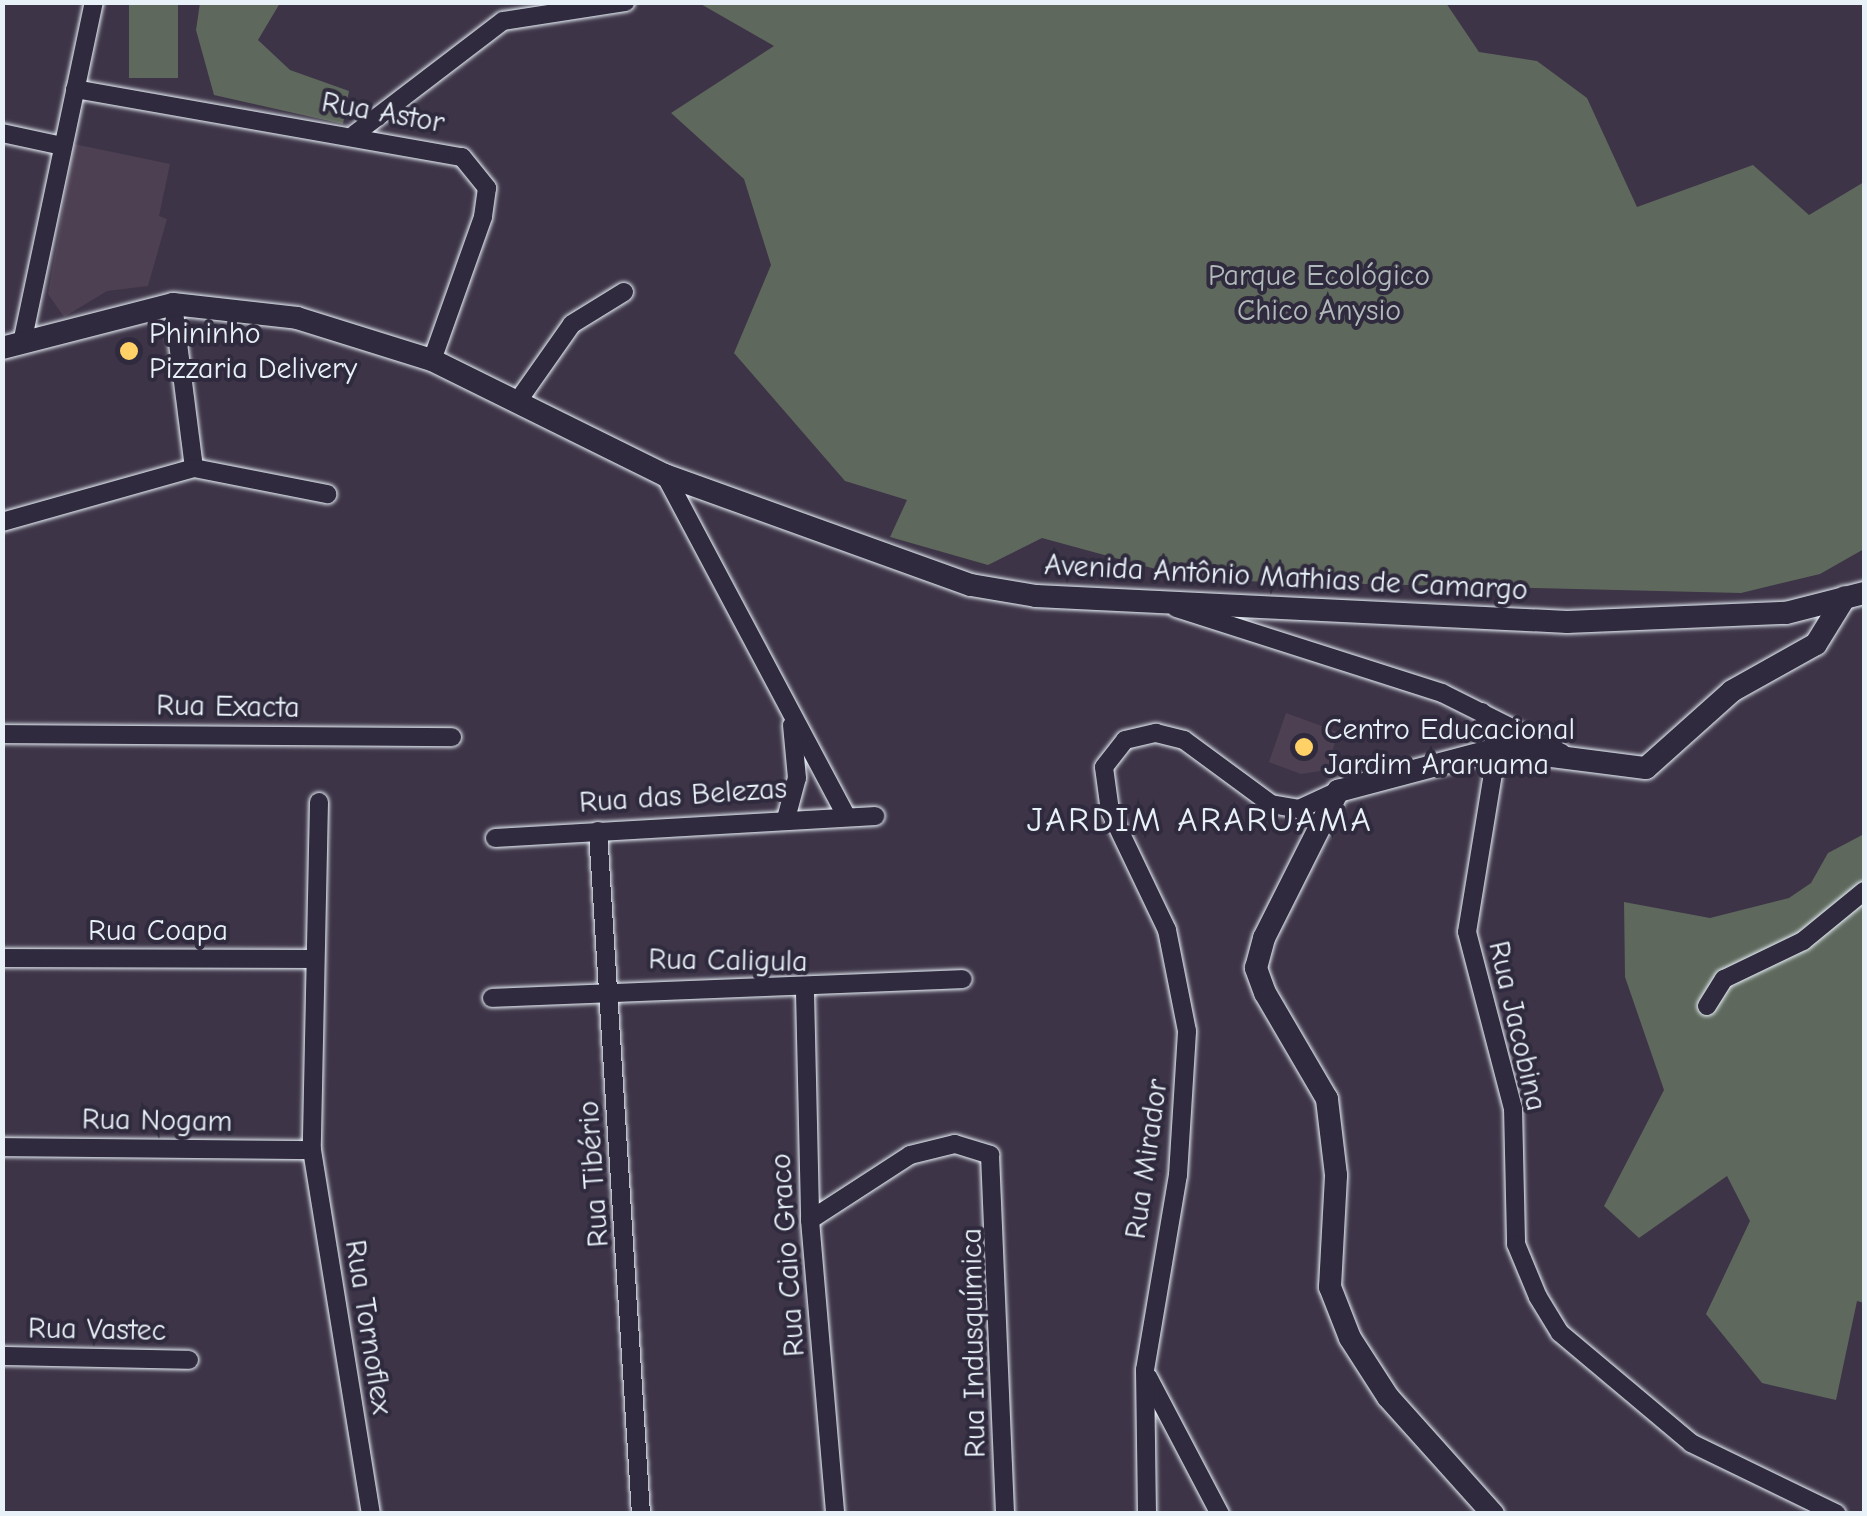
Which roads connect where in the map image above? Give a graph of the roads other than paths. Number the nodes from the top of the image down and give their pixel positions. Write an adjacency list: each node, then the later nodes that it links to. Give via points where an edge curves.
1 (94, 2): 3 (street)
2 (626, 2): 5 (street, via 503,21)
3 (75, 88): 5 (street, Rua Astor); 6 (street)
4 (2, 134): 6 (street)
5 (355, 134): 10 (street, Rua Astor, via 462,156 487,188)
6 (58, 146): 9 (street)
7 (624, 292): 11 (street, via 572,324)
8 (173, 304): 9 (street, Avenida Antônio Mathias de Camargo); 10 (street, Avenida Antônio Mathias de Camargo, via 298,318); 12 (street)
9 (9, 345)
10 (432, 360): 11 (street, Avenida Antônio Mathias de Camargo)
11 (520, 398): 13 (street, Avenida Antônio Mathias de Camargo)
12 (194, 468): 14 (street); 15 (street)
13 (665, 475): 17 (street, Avenida Antônio Mathias de Camargo, via 971,586); 19 (street)
14 (327, 494)
15 (2, 522)
16 (1855, 595): 17 (street, Avenida Antônio Mathias de Camargo, via 1786,614 1566,622); 23 (street, via 1816,644 1732,692 1646,768)
17 (1168, 605): 18 (street)
18 (1482, 712): 22 (street, via 1497,730); 23 (street)
19 (791, 720): 26 (street); 27 (street, via 797,778)
20 (2, 734): 21 (street, Rua Exacta)
21 (452, 737)
22 (1496, 749): 23 (street); 24 (street); 52 (street, Rua Jacobina, via 1467,932 1513,1108 1516,1244 1538,1297 1560,1332 1691,1443)
23 (1568, 756)
24 (1338, 791): 44 (street, Rua Mirador, via 1299,809 1271,804 1184,740 1156,733 1126,740 1104,767 1110,811 1167,930 1186,1031 1183,1140); 51 (street, via 1256,968 1327,1099 1336,1175 1330,1287 1350,1338 1388,1397)
25 (318, 802): 33 (street)
26 (846, 814): 27 (street, Rua das Belezas); 28 (street, Rua das Belezas)
27 (787, 815): 29 (street, Rua das Belezas)
28 (876, 816)
29 (598, 831): 30 (street, Rua das Belezas); 35 (street, Rua Tibério)
30 (495, 838)
31 (1864, 891): 38 (street, via 1803,940 1724,978)
32 (2, 958): 33 (street, Rua Coapa)
33 (313, 959): 40 (street)
34 (963, 979): 36 (street, Rua Caligula)
35 (610, 987): 36 (street, Rua Caligula); 37 (street, Rua Caligula); 46 (street, Rua Tibério)
36 (805, 992): 41 (street, Rua Caio Graco)
37 (492, 998)
38 (1707, 1006)
39 (2, 1147): 40 (street, Rua Nogam)
40 (312, 1150): 45 (street, Rua Tornoflex)
41 (810, 1220): 47 (street, Rua Caio Graco); 48 (street, Rua Indusquímica, via 931,1148 978,1145 998,1170)
42 (2, 1356): 43 (street, Rua Vastec)
43 (190, 1360)
44 (1145, 1370): 49 (street, Rua Mirador); 50 (street)
45 (371, 1514)
46 (640, 1514)
47 (835, 1514)
48 (1006, 1514)
49 (1147, 1514)
50 (1220, 1514)
51 (1493, 1514)
52 (1837, 1514)

